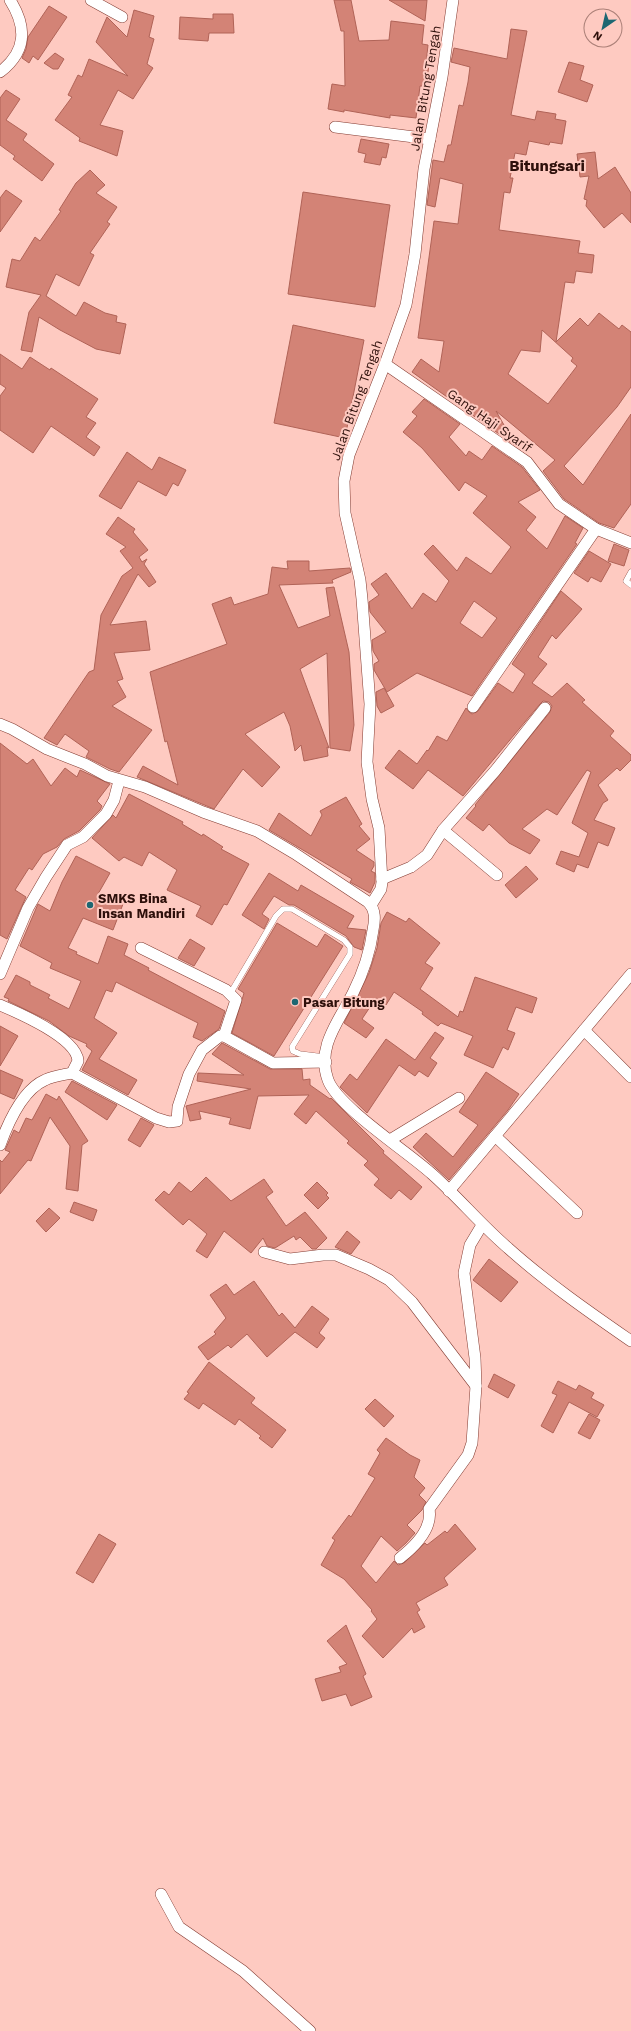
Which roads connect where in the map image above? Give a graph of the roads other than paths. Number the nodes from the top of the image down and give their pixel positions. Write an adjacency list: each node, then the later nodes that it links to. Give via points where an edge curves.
1 (91, 0): 4 (street)
2 (453, 0): 7 (street, Jalan Bitung Tengah)
3 (13, 2): 5 (street, via 21,22 21,40 15,55)
4 (122, 17)
5 (0, 72)
6 (335, 127): 7 (street)
7 (430, 139): 8 (street, Jalan Bitung Tengah, via 408,291)
8 (385, 364): 9 (street, Gang Haji Syarif, via 527,462 559,504); 19 (street, Jalan Bitung Tengah, via 349,455 344,481 345,513 362,599 370,704 367,762 379,828)
9 (596, 529): 10 (street, Gang Haji Syarif); 13 (street)
10 (631, 543)
11 (631, 572): 12 (lane, via 626,581)
12 (631, 585)
13 (473, 707)
14 (545, 708): 17 (street, via 495,771)
15 (0, 724): 16 (street)
16 (120, 781): 20 (street, via 145,787 203,812 257,831 324,872); 22 (street, via 106,814 83,837 67,845 46,877 28,908)
17 (443, 830): 18 (street); 19 (street, via 427,855 418,863)
18 (497, 875)
19 (382, 879): 20 (street, Jalan Bitung Tengah, via 381,889)
20 (371, 905): 28 (street, via 374,922 367,960 353,994 330,1035)
21 (141, 948): 24 (street, via 226,990)
22 (0, 974)
23 (631, 974): 26 (street)
24 (229, 994): 27 (street, via 236,1000); 28 (lane, via 276,916 283,909 292,909 344,940 350,947 350,954 292,1047 293,1051 300,1054)
25 (0, 1005): 29 (street, via 52,1031 76,1051 78,1061)
26 (584, 1030): 30 (street); 32 (street)
27 (224, 1036): 28 (street, via 273,1063); 29 (street, via 202,1050 185,1084 177,1121 169,1122 156,1118)
28 (325, 1060): 33 (street, via 328,1079 336,1094)
29 (72, 1073): 34 (street, via 45,1080 29,1092 10,1121)
30 (631, 1077)
31 (458, 1098): 33 (street)
32 (495, 1136): 35 (street); 36 (street)
33 (390, 1140): 35 (street)
34 (0, 1145)
35 (449, 1190): 37 (street)
36 (577, 1213)
37 (482, 1226): 39 (street, via 537,1273); 40 (street, via 470,1245 464,1273)
38 (264, 1252): 40 (street, via 290,1259 336,1256 370,1269 389,1280 412,1302)
39 (631, 1341)
40 (476, 1386): 41 (street, via 472,1443 468,1455 429,1509 431,1517 421,1537 411,1550)
41 (400, 1558)
42 (161, 1894): 43 (street, via 179,1928 243,1971)
43 (310, 2031)

